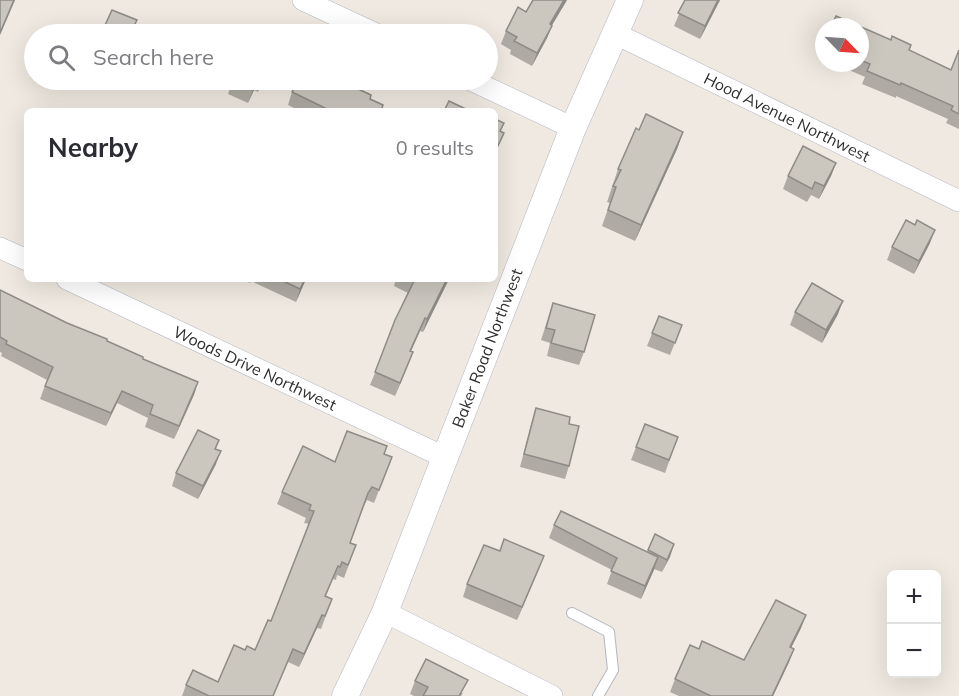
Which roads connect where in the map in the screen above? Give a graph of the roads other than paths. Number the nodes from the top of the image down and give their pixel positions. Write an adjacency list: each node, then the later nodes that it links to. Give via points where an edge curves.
1 (303, 0): 3 (street)
2 (630, 0): 4 (street, Baker Road Northwest)
3 (355, 24)
4 (615, 33): 6 (street, Baker Road Northwest); 7 (street, Hood Avenue Northwest)
5 (492, 90): 6 (street)
6 (573, 128): 11 (street, Baker Road Northwest)
7 (959, 201)
8 (0, 248): 9 (street)
9 (24, 259)
10 (73, 282): 11 (street, Woods Drive Northwest)
11 (444, 456): 12 (street, Baker Road Northwest)
12 (385, 612): 14 (street, Baker Road Northwest); 15 (street)
13 (572, 613): 16 (lane, via 609,632 613,670)
14 (345, 696)
15 (552, 696)
16 (598, 696)

